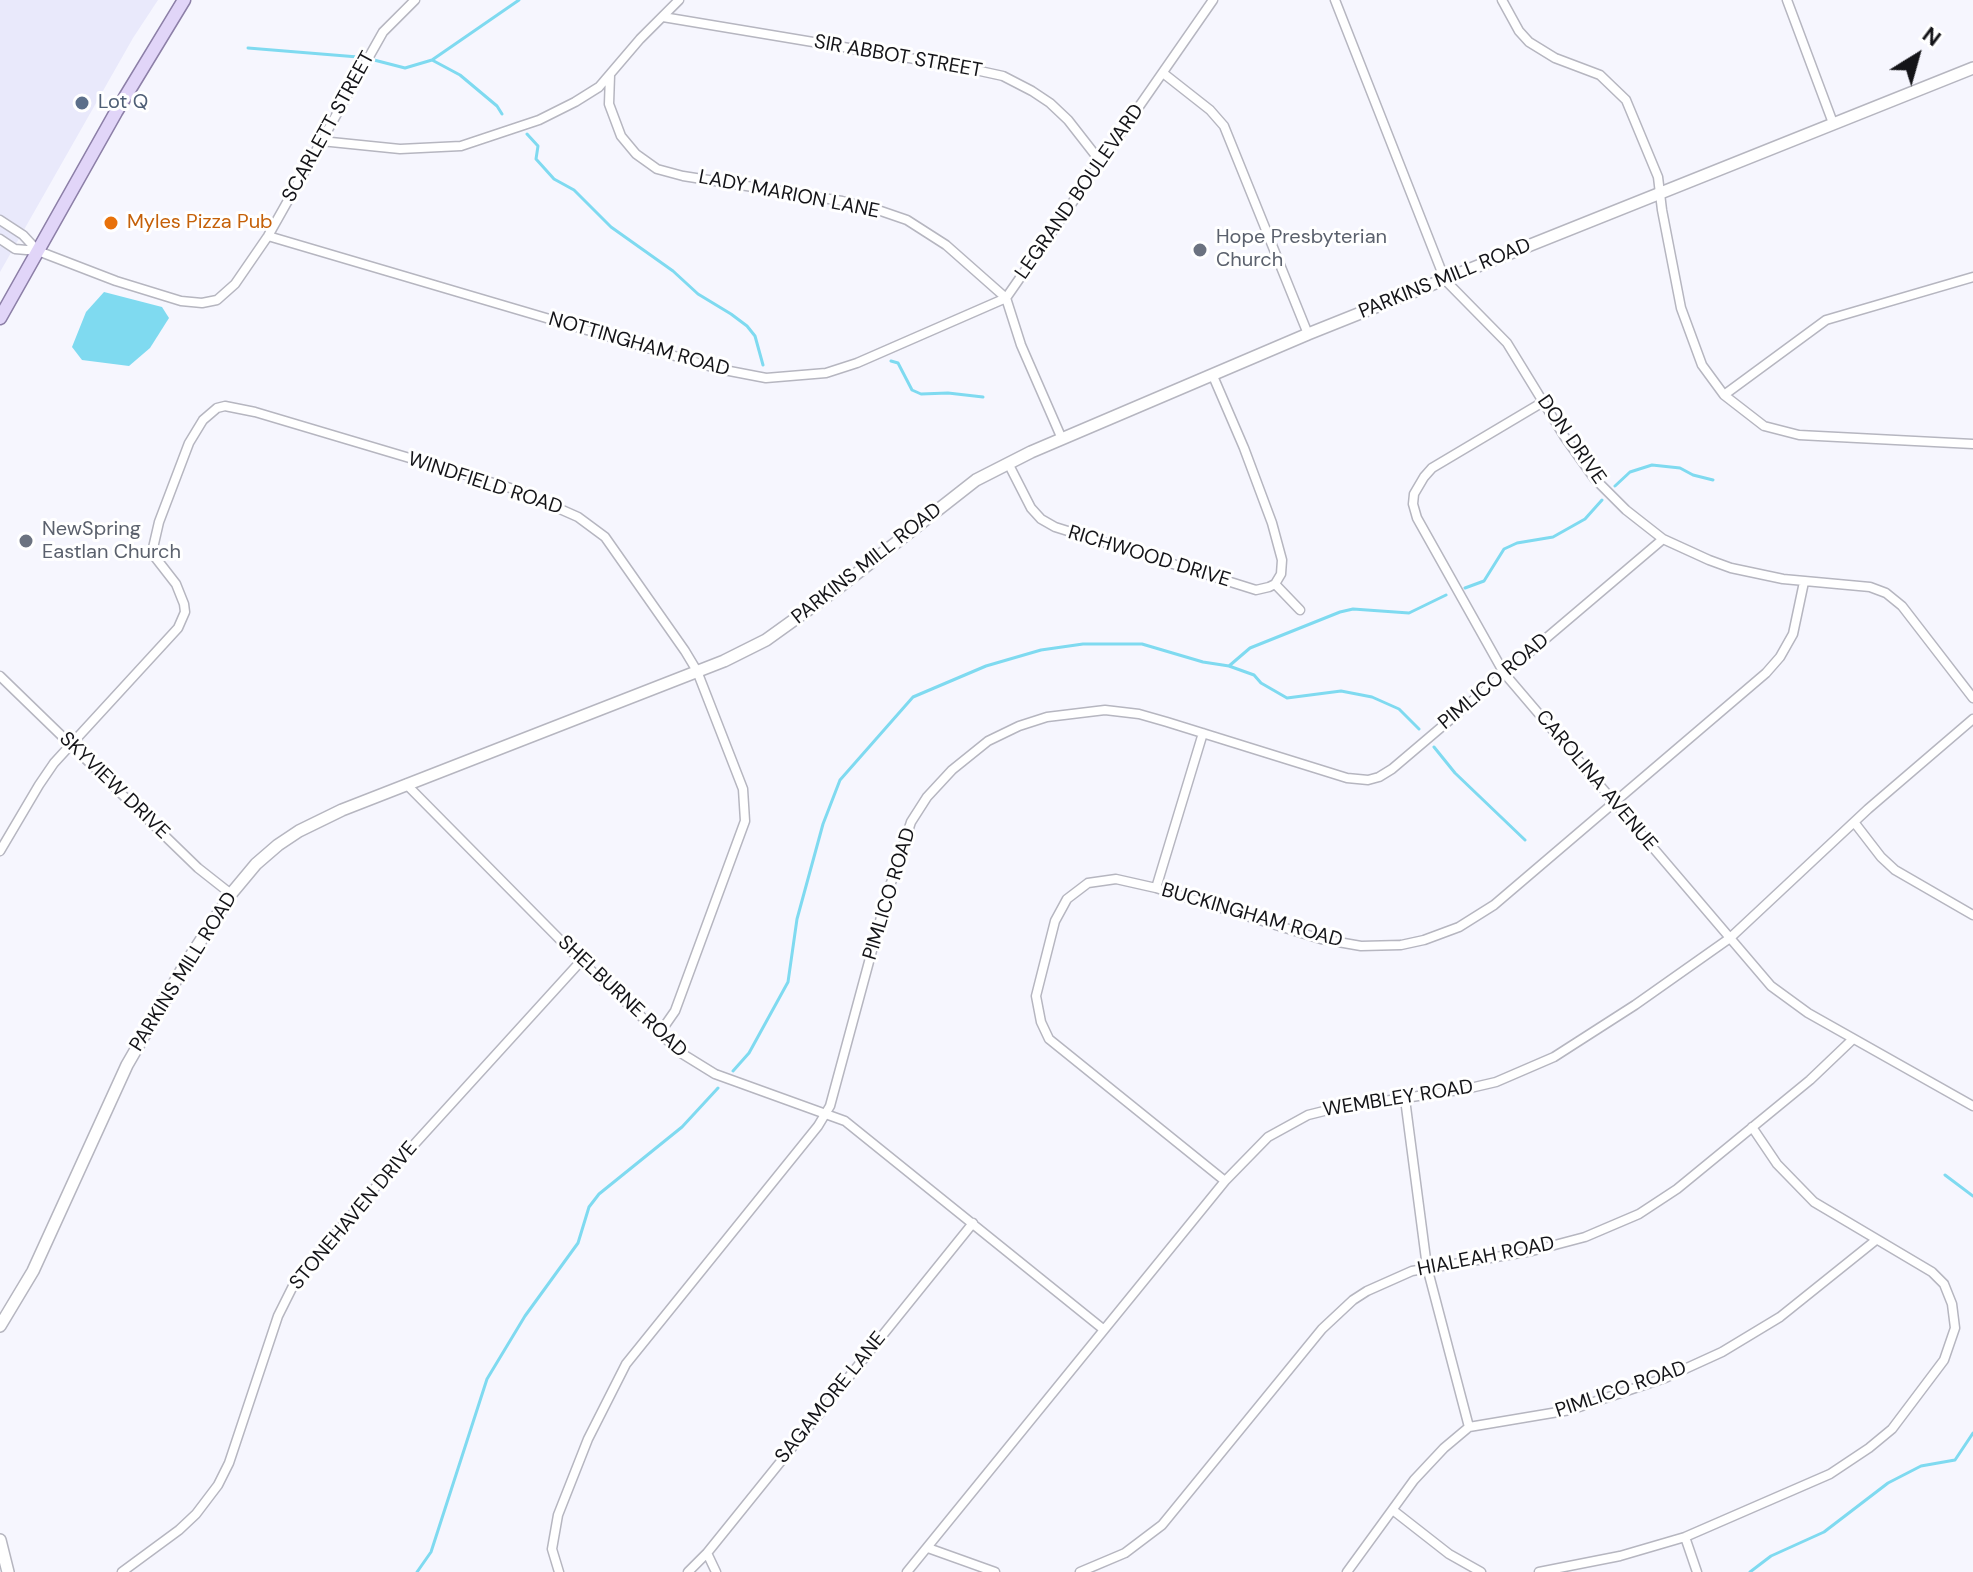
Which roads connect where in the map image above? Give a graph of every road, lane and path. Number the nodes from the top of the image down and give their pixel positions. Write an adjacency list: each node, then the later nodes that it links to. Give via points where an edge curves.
1 (184, 0): 19 (main road)
2 (415, 0): 13 (street, SCARLETT STREET, via 383,32)
3 (679, 0): 8 (street)
4 (1213, 0): 10 (street, LEGRAND BOULEVARD)
5 (1335, 0): 21 (street, DON DRIVE)
6 (1502, 0): 15 (street, via 1529,42 1600,75 1619,90 1658,177)
7 (1787, 0): 12 (street)
8 (663, 17): 11 (street); 14 (street, SIR ABBOT STREET, via 1003,76 1050,103)
9 (1973, 68): 12 (street, PARKINS MILL ROAD)
10 (1163, 73): 14 (street, LEGRAND BOULEVARD); 24 (street, via 1224,126)
11 (610, 75): 13 (street, via 591,94 475,143 400,149); 22 (street, LADY MARION LANE, via 609,104 621,136 657,169 842,201 907,220 946,245)
12 (1833, 123): 15 (street, PARKINS MILL ROAD)
13 (321, 141): 17 (street, SCARLETT STREET)
14 (1100, 161): 22 (street, LEGRAND BOULEVARD)
15 (1660, 194): 21 (street, PARKINS MILL ROAD); 26 (street, via 1681,308 1702,365)
16 (0, 220): 19 (street)
17 (268, 236): 19 (street, SCARLETT STREET, via 235,284 217,300 202,303 116,281); 22 (street, NOTTINGHAM ROAD, via 719,369 766,378 836,370)
18 (0, 239): 19 (street, SCARLETT STREET, via 15,249)
19 (38, 251): 23 (main road)
20 (1973, 277): 26 (street, via 1826,320)
21 (1445, 280): 24 (street, PARKINS MILL ROAD); 27 (street, DON DRIVE, via 1507,343)
22 (1006, 298): 28 (street, LEGRAND BOULEVARD)
23 (0, 318)
24 (1308, 334): 25 (street, PARKINS MILL ROAD)
25 (1213, 376): 28 (street, PARKINS MILL ROAD); 33 (street, via 1272,523 1282,560)
26 (1724, 395): 29 (street, via 1764,426 1799,435)
27 (1543, 402): 31 (street, DON DRIVE, via 1594,478); 36 (street, CAROLINA AVENUE, via 1432,468 1414,494 1417,518)
28 (1062, 439): 30 (street, PARKINS MILL ROAD)
29 (1973, 444)
30 (1008, 463): 33 (street, RICHWOOD DRIVE, via 1031,508 1055,527 1256,590); 35 (street, PARKINS MILL ROAD, via 941,505 786,628)
31 (1663, 539): 32 (street, DON DRIVE, via 1731,568); 36 (street, PIMLICO ROAD)
32 (1804, 582): 38 (street, DON DRIVE, via 1886,593 1902,606); 43 (street, BUCKINGHAM ROAD, via 1793,634 1780,657)
33 (1275, 584): 34 (street)
34 (1300, 610)
35 (697, 671): 41 (street, WINDFIELD ROAD, via 605,537 578,517 517,490 225,406 203,420 189,443 154,539 155,557 181,594 183,620); 42 (street, PARKINS MILL ROAD); 51 (street, WINDFIELD ROAD, via 743,789 745,821 675,1011)
36 (1504, 673): 40 (street, PIMLICO ROAD, via 1392,769 1368,780); 43 (street, CAROLINA AVENUE)
37 (0, 676): 41 (street, SKYVIEW DRIVE)
38 (1973, 698)
39 (1973, 719): 44 (street, WEMBLEY ROAD)
40 (1203, 733): 46 (street); 55 (street, PIMLICO ROAD, via 1139,714 1075,712 998,736 945,777 918,810 905,837)
41 (73, 746): 45 (street, WINDFIELD ROAD, via 54,763); 47 (street, SKYVIEW DRIVE)
42 (406, 784): 47 (street, PARKINS MILL ROAD, via 299,831 256,864); 50 (street, SHELBURNE ROAD)
43 (1615, 802): 46 (street, BUCKINGHAM ROAD, via 1473,920 1401,945 1321,939); 49 (street, CAROLINA AVENUE)
44 (1854, 822): 48 (street, via 1895,870); 49 (street, WEMBLEY ROAD)
45 (0, 851)
46 (1156, 888): 57 (street, BUCKINGHAM ROAD, via 1102,879 1067,899 1055,921 1037,1008 1049,1039)
47 (231, 894): 61 (street, PARKINS MILL ROAD, via 127,1065 33,1271)
48 (1973, 915)
49 (1730, 938): 52 (street, CAROLINA AVENUE, via 1778,991); 53 (street, WEMBLEY ROAD, via 1534,1067 1481,1086)
50 (581, 961): 51 (street, SHELBURNE ROAD); 70 (street, STONEHAVEN DRIVE, via 304,1269 278,1316 218,1485 179,1530)
51 (659, 1034): 55 (street, SHELBURNE ROAD, via 715,1074)
52 (1853, 1039): 54 (street, CAROLINA AVENUE); 56 (street, HIALEAH ROAD)
53 (1405, 1099): 57 (street, WEMBLEY ROAD, via 1336,1108 1292,1122 1268,1137); 60 (street)
54 (1973, 1106)
55 (825, 1114): 58 (street, SHELBURNE ROAD, via 845,1121); 71 (street, PIMLICO ROAD, via 626,1364 558,1515 552,1549)
56 (1752, 1127): 59 (street, via 1798,1187); 60 (street, HIALEAH ROAD, via 1653,1206 1602,1231 1532,1251)
57 (1225, 1181): 62 (street, WEMBLEY ROAD)
58 (973, 1223): 62 (street, SHELBURNE ROAD); 68 (street, SAGAMORE LANE)
59 (1876, 1240): 63 (street, PIMLICO ROAD, via 1780,1317 1722,1352 1570,1410); 65 (street, via 1932,1272 1948,1291 1955,1328 1944,1360 1892,1429 1869,1448 1804,1487)
60 (1427, 1267): 63 (street); 76 (street, HIALEAH ROAD, via 1367,1291 1336,1314 1162,1525 1125,1553)
61 (0, 1326)
62 (1103, 1329): 67 (street, WEMBLEY ROAD)
63 (1469, 1427): 64 (street, via 1426,1467)
64 (1394, 1511): 77 (street); 78 (street)
65 (1685, 1537): 79 (street); 80 (street)
66 (0, 1540): 69 (street)
67 (928, 1548): 74 (street, WEMBLEY ROAD); 75 (street)
68 (707, 1553): 72 (street, SAGAMORE LANE); 73 (street)
69 (8, 1572)
70 (122, 1572)
71 (558, 1572)
72 (688, 1572)
73 (716, 1572)
74 (907, 1572)
75 (995, 1572)
76 (1080, 1572)
77 (1347, 1572)
78 (1481, 1572)
79 (1539, 1572)
80 (1697, 1572)

